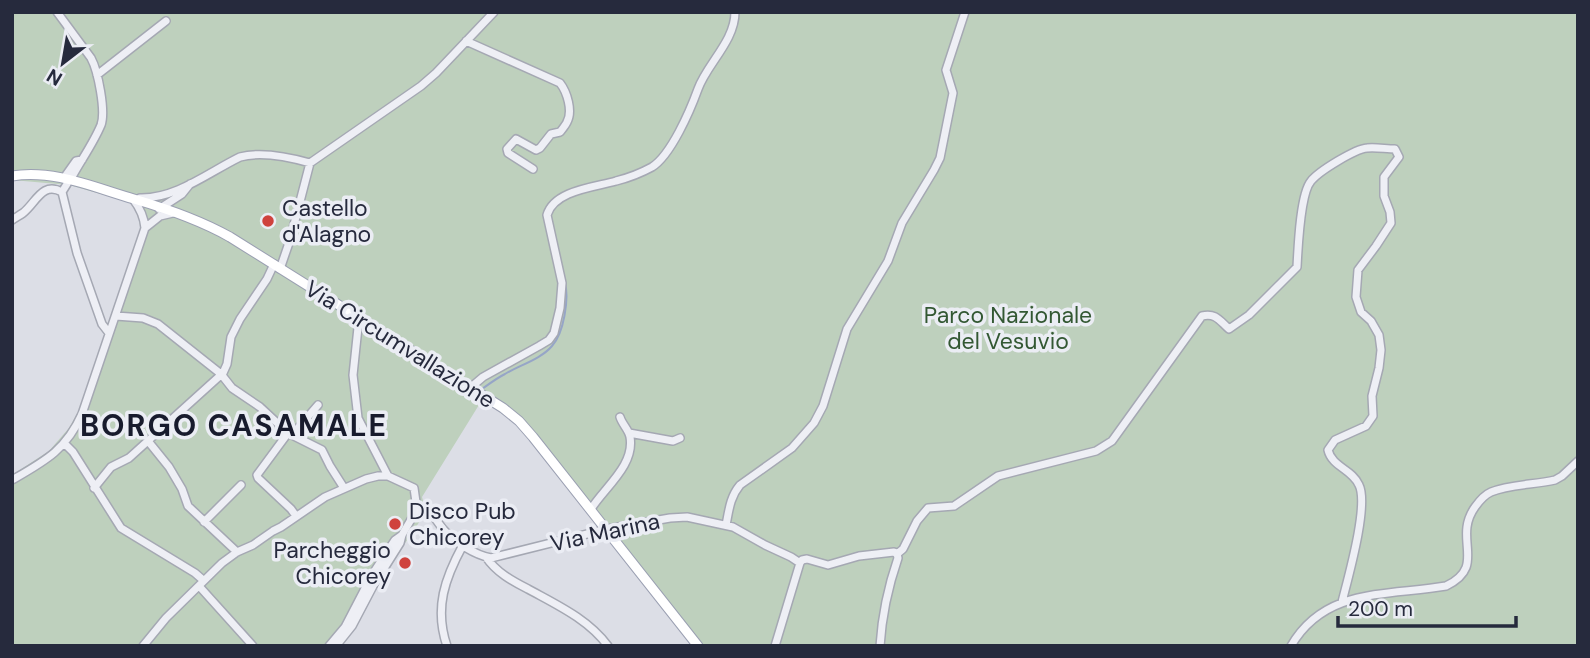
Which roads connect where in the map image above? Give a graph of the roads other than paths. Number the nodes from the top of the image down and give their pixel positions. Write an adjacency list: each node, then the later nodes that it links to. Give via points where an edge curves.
1 (57, 12): 7 (street, via 91,58)
2 (494, 12): 6 (street)
3 (735, 12): 26 (street, via 718,56 662,159 638,173 567,195 550,208 547,215 562,283 554,333 483,377)
4 (965, 12): 44 (street, via 946,70 953,93 940,158 902,223 888,261 847,328 814,423 792,449 740,485 731,499)
5 (166, 22): 7 (street)
6 (466, 41): 8 (street, via 421,86); 9 (street, via 560,83 566,93 569,119 560,132 551,134 536,150 516,139 507,149)
7 (97, 75): 11 (street, via 102,119)
8 (310, 163): 12 (street, via 240,156); 21 (street, via 290,240)
9 (533, 169)
10 (12, 176): 11 (main road, Via Circumvallazione)
11 (68, 179): 13 (street); 16 (main road, Via Circumvallazione)
12 (192, 182): 14 (street); 15 (street)
13 (62, 192): 19 (street, via 43,192); 24 (street, via 78,253)
14 (182, 194): 17 (street); 18 (street, via 179,209)
15 (165, 195): 16 (street); 17 (street)
16 (130, 197): 17 (main road, Via Circumvallazione); 20 (street)
17 (159, 205): 18 (main road, Via Circumvallazione); 20 (street)
18 (184, 215): 20 (street, via 167,213); 21 (main road, Via Circumvallazione)
19 (12, 219)
20 (147, 223): 22 (street)
21 (277, 266): 23 (main road, Via Circumvallazione); 25 (street, via 242,316)
22 (116, 316): 24 (street); 25 (street, via 158,324)
23 (359, 317): 26 (main road, Via Circumvallazione); 35 (street, via 353,375 358,418)
24 (109, 333): 33 (street, via 82,414)
25 (220, 374): 30 (street); 32 (street)
26 (473, 389): 41 (main road, Via Circumvallazione, via 519,421)
27 (318, 405): 30 (street)
28 (620, 417): 29 (street)
29 (629, 433): 31 (street, via 673,441); 41 (street, via 629,457)
30 (290, 434): 39 (street, via 322,450); 42 (street, via 257,475)
31 (680, 438)
32 (148, 441): 38 (street, via 111,467); 43 (street, via 169,467 188,506)
33 (64, 443): 36 (street, via 51,457); 38 (street)
34 (1578, 461): 53 (street, via 1555,480 1483,496 1466,524 1467,568 1458,581)
35 (388, 476): 39 (street); 40 (street, via 414,488)
36 (12, 480)
37 (241, 485): 43 (street)
38 (94, 488): 52 (street, via 121,528 195,573)
39 (344, 488): 42 (street)
40 (418, 506): 46 (street); 47 (street, via 428,510)
41 (591, 509): 45 (main road, Via Circumvallazione)
42 (296, 516): 48 (street)
43 (204, 522): 48 (street)
44 (726, 525): 45 (street, Via Marina, via 687,517); 51 (street, Via Marina)
45 (607, 529): 50 (street, Via Marina); 60 (main road, Via Circumvallazione)
46 (402, 535): 56 (street); 57 (street, via 352,626)
47 (463, 545): 50 (street); 58 (street, via 442,592)
48 (236, 552): 52 (street)
49 (897, 554): 51 (street, via 859,556 828,565 807,559); 53 (street, via 928,508 954,506 998,476 1096,451 1112,441 1202,316 1218,318 1229,329 1297,267 1305,194 1311,181 1366,147 1395,149 1399,157 1384,177 1391,223 1358,270 1356,297 1379,335 1381,351 1373,416 1366,426 1335,440 1328,450 1359,482 1363,504); 62 (street)
50 (486, 557): 59 (street, via 505,576 589,625)
51 (800, 563): 61 (street)
52 (201, 583): 54 (street); 55 (street)
53 (1342, 602): 63 (street, via 1317,615)
54 (143, 646)
55 (253, 646)
56 (329, 646)
57 (336, 646)
58 (447, 646)
59 (608, 646)
60 (698, 646)
61 (775, 646)
62 (880, 646)
63 (1291, 646)

